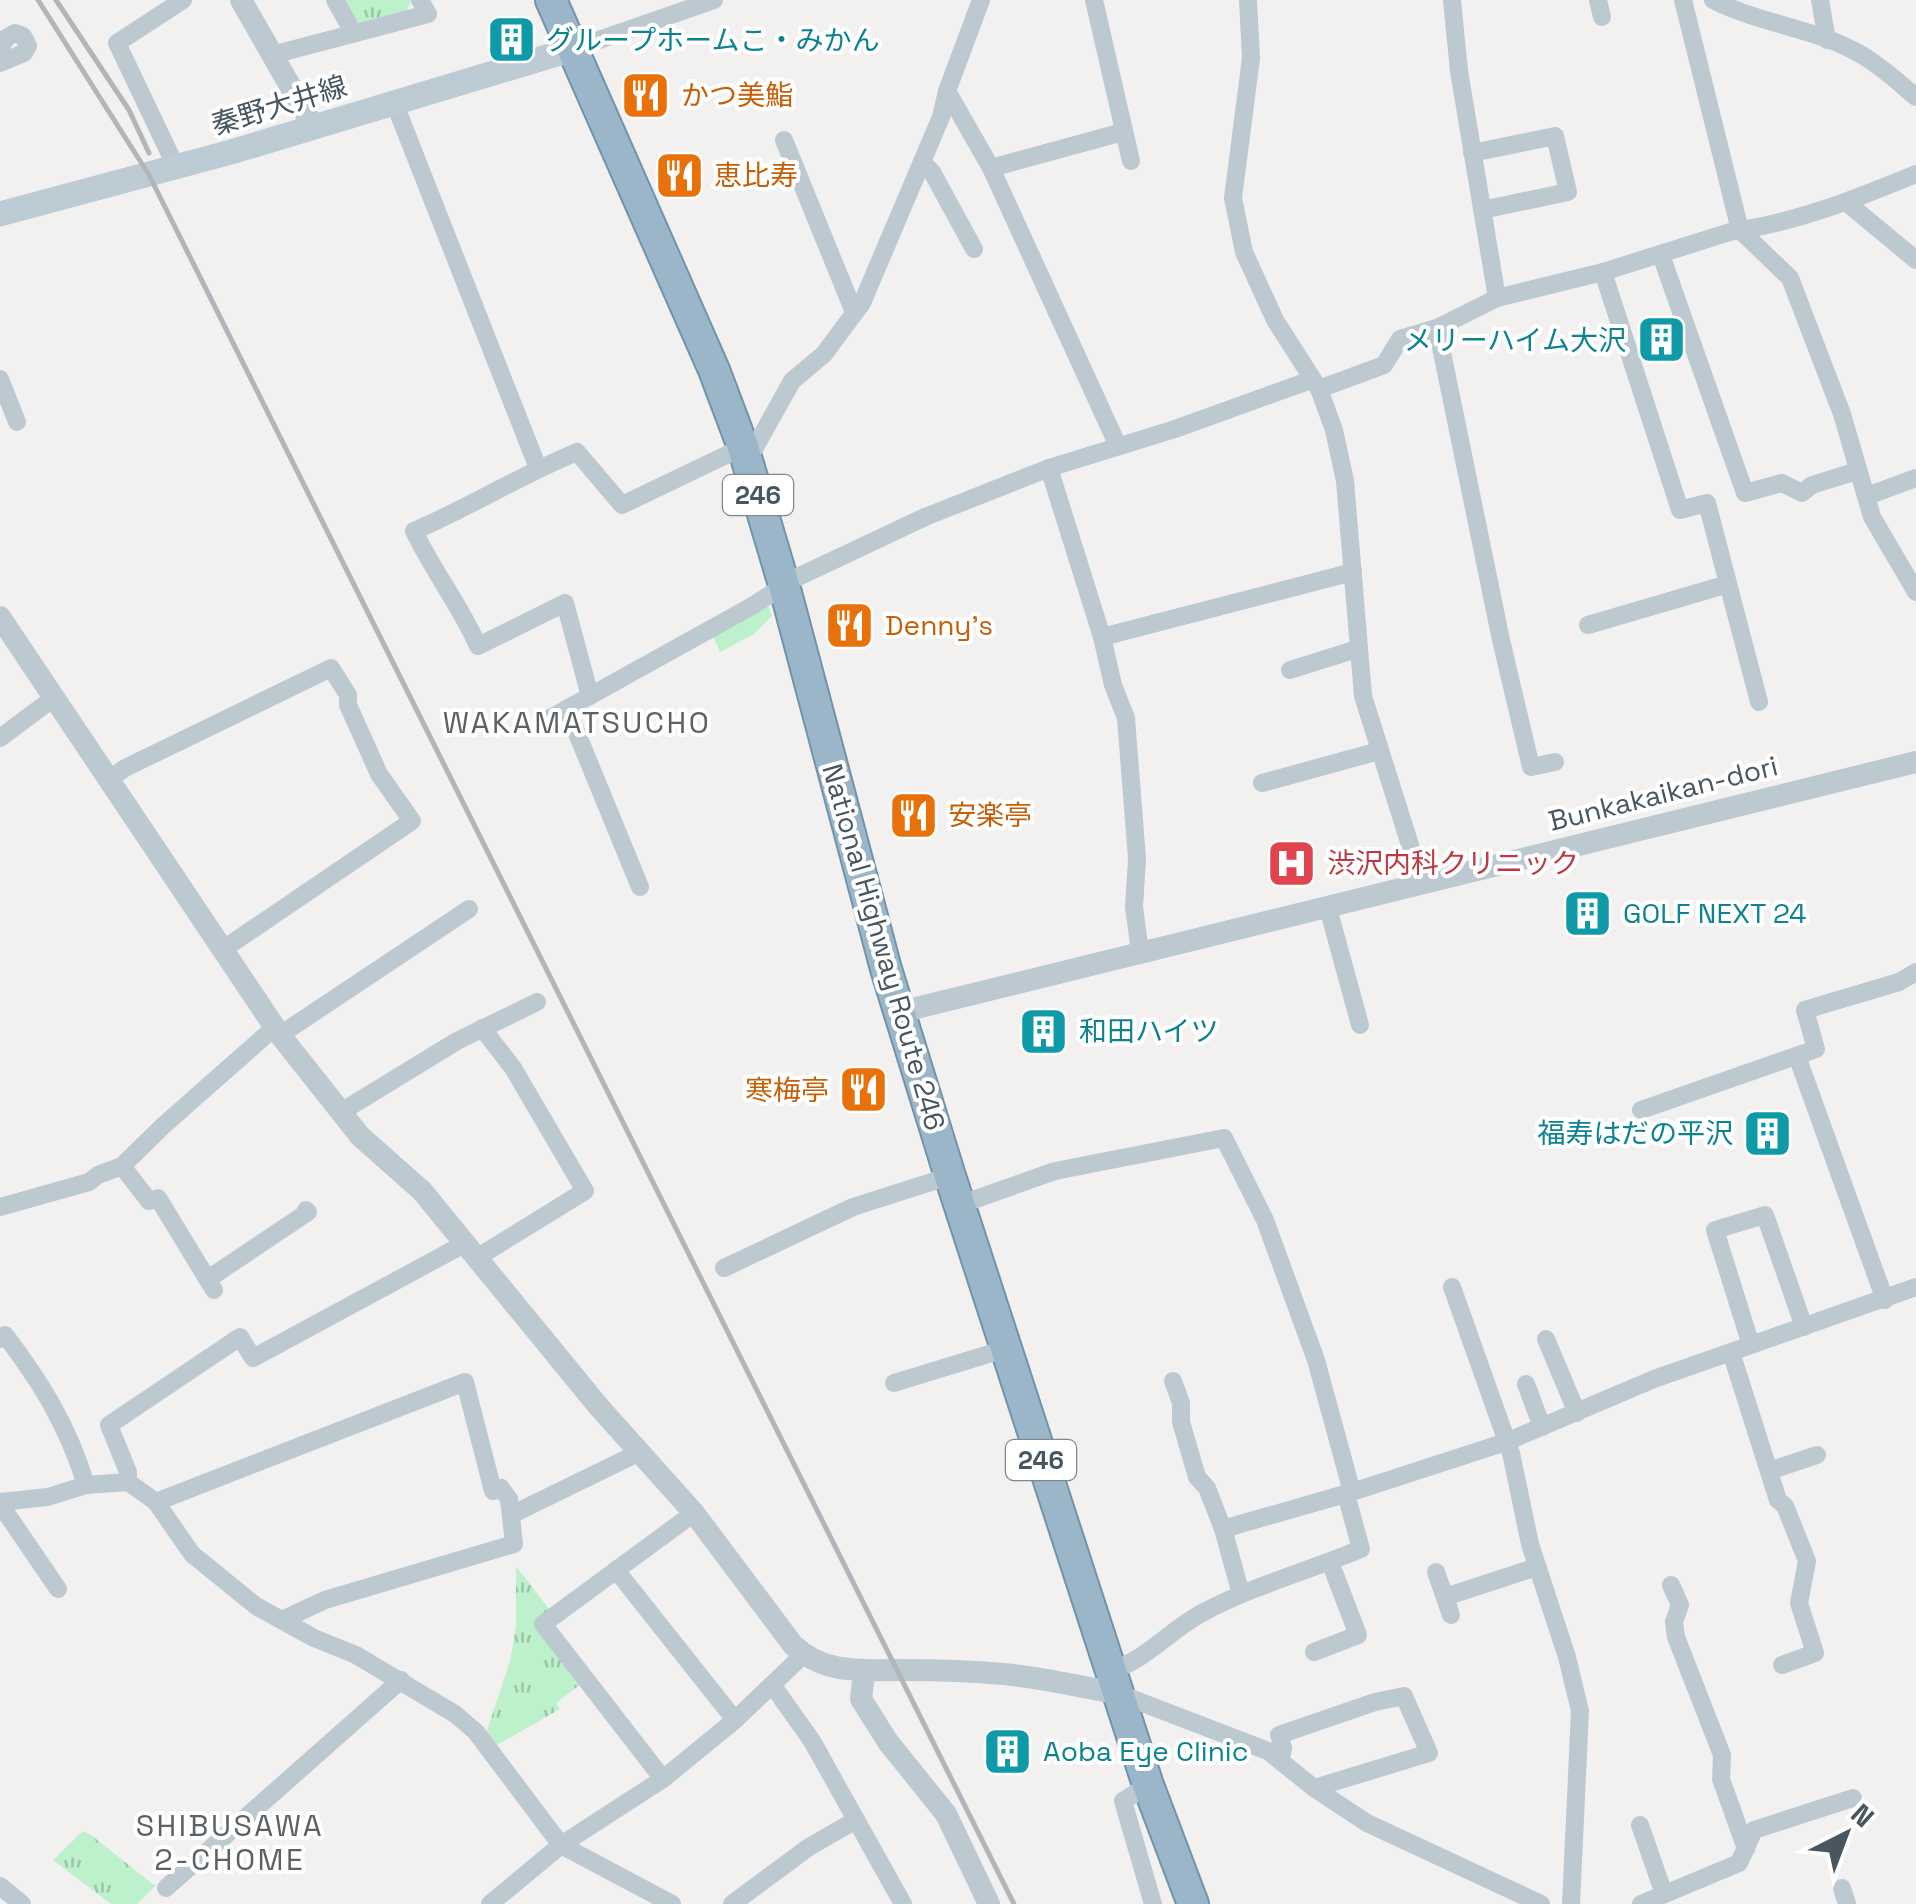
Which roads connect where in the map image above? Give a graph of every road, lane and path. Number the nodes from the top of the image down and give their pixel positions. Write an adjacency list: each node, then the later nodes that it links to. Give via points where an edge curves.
1 (182, 0): 29 (street, via 118,43)
2 (241, 0): 18 (street)
3 (334, 0): 14 (street)
4 (420, 0): 14 (street, via 428,14)
5 (552, 0): 17 (highway, National Highway Route 246 / 246)
6 (714, 0): 17 (street)
7 (981, 0): 20 (street)
8 (1094, 0): 24 (street)
9 (1248, 0): 44 (street, via 1251,58 1233,198 1261,292)
10 (1452, 0): 26 (street)
11 (1683, 0): 35 (street)
12 (1714, 0): 15 (street)
13 (1820, 0): 15 (street)
14 (353, 32): 18 (street)
15 (1827, 40): 21 (street, via 1860,54)
16 (0, 49): 19 (street, via 14,33 28,46)
17 (574, 49): 22 (main road, 秦野大井線); 47 (highway, National Highway Route 246 / 246)
18 (272, 56): 23 (street)
19 (0, 63)
20 (946, 91): 28 (street); 30 (street)
21 (1916, 96)
22 (394, 102): 23 (main road, 秦野大井線); 48 (street)
23 (313, 126): 29 (main road, 秦野大井線)
24 (1123, 132): 27 (street); 30 (street)
25 (784, 140): 41 (street)
26 (1472, 153): 33 (street); 33 (street, via 1555,136 1568,192)
27 (1131, 161)
28 (922, 162): 36 (street, via 956,228); 41 (street)
29 (176, 167): 34 (main road, 秦野大井線)
30 (991, 168): 46 (street)
31 (1916, 174): 32 (street)
32 (1846, 202): 35 (street); 38 (street)
33 (1482, 210): 40 (street)
34 (0, 214)
35 (1740, 230): 37 (street); 50 (street, via 1790,278 1842,414)
36 (974, 248)
37 (1661, 255): 39 (street); 50 (street, via 1745,492 1782,483 1802,493)
38 (1916, 260)
39 (1603, 272): 40 (street); 54 (street, via 1680,510 1707,502)
40 (1496, 298): 42 (street)
41 (854, 312): 47 (street, via 824,354 792,381)
42 (1437, 328): 44 (street, via 1400,339 1384,365); 69 (street, via 1531,766)
43 (0, 378): 45 (street)
44 (1315, 385): 46 (street); 53 (street, via 1345,481)
45 (18, 422)
46 (1118, 446): 49 (street)
47 (745, 453): 48 (street, via 622,505 577,452); 55 (highway, National Highway Route 246 / 246)
48 (538, 468): 62 (street, via 414,530 478,646 565,603)
49 (1050, 468): 55 (street); 59 (street)
50 (1856, 472): 52 (street)
51 (1916, 478): 52 (street)
52 (1866, 496): 56 (street)
53 (1353, 572): 59 (street); 60 (street)
54 (1728, 584): 58 (street); 64 (street)
55 (784, 585): 62 (street); 81 (highway, National Highway Route 246 / 246)
56 (1916, 592)
57 (0, 617): 63 (street)
58 (1588, 625)
59 (1102, 636): 78 (street, via 1126,718)
60 (1357, 649): 61 (street); 68 (street)
61 (1290, 670)
62 (590, 696): 65 (street)
63 (55, 697): 67 (street); 71 (street)
64 (1759, 702)
65 (567, 709): 66 (street); 74 (street)
66 (544, 722)
67 (0, 738)
68 (1379, 751): 72 (street); 73 (street)
69 (1554, 762)
70 (1916, 762): 73 (street, Bunkakaikan-dori)
71 (110, 779): 77 (street); 77 (street, via 331,668 379,774 412,821)
72 (1262, 783)
73 (1422, 883): 75 (street, Bunkakaikan-dori)
74 (640, 886)
75 (1328, 908): 78 (street, Bunkakaikan-dori); 82 (street)
76 (470, 909): 84 (street)
77 (222, 950): 84 (street)
78 (1140, 952): 81 (street, Bunkakaikan-dori)
79 (1916, 972): 85 (street, via 1805,1010 1816,1049)
80 (538, 1002): 83 (street)
81 (900, 1012): 89 (highway, National Highway Route 246 / 246)
82 (1360, 1025)
83 (482, 1028): 87 (street); 92 (street, via 585,1191)
84 (277, 1031): 87 (street); 88 (street)
85 (1797, 1056): 86 (street); 96 (street)
86 (1640, 1110)
87 (341, 1112): 92 (street, via 422,1190)
88 (122, 1166): 90 (street); 91 (street, via 150,1201 158,1198 211,1284)
89 (954, 1190): 93 (street, via 853,1206); 101 (highway, National Highway Route 246 / 246); 114 (street, via 1224,1138 1265,1220 1310,1344)
90 (0, 1208)
91 (306, 1210)
92 (472, 1250): 109 (street); 112 (street, via 254,1358 240,1337 136,1406 110,1425)
93 (724, 1268)
94 (1452, 1287): 108 (street)
95 (1916, 1287): 96 (street)
96 (1885, 1300): 97 (street)
97 (1804, 1327): 100 (street); 100 (street, via 1765,1214 1715,1230)
98 (0, 1339): 113 (street, via 5,1335 44,1386)
99 (1546, 1339): 106 (street)
100 (1751, 1345): 102 (street)
101 (1005, 1350): 104 (street); 133 (highway, National Highway Route 246 / 246)
102 (1732, 1352): 106 (street); 111 (street)
103 (1174, 1380): 119 (street, via 1197,1477)
104 (894, 1383)
105 (1526, 1384): 107 (street)
106 (1577, 1412): 107 (street)
107 (1542, 1427): 108 (street)
108 (1506, 1442): 114 (street); 121 (street)
109 (640, 1452): 117 (street); 118 (street)
110 (1817, 1455): 111 (street)
111 (1769, 1471): 130 (street, via 1807,1561 1800,1603 1818,1660)
112 (128, 1482): 113 (street); 115 (street)
113 (86, 1485): 116 (street)
114 (1349, 1493): 119 (street); 120 (street, via 1361,1548)
115 (156, 1502): 118 (street, via 465,1382 493,1490 506,1491); 127 (street, via 192,1554)
116 (0, 1503): 124 (street)
117 (694, 1513): 122 (street); 129 (street)
118 (511, 1514): 127 (street, via 514,1544 325,1600)
119 (1223, 1528): 126 (street)
120 (1330, 1562): 126 (street); 128 (street, via 1361,1641)
121 (1538, 1566): 123 (street, via 1448,1606); 157 (street, via 1580,1711)
122 (616, 1570): 135 (street); 137 (street, via 543,1624)
123 (1436, 1572)
124 (58, 1589)
125 (1680, 1593): 144 (street, via 1674,1631 1704,1690 1722,1755 1720,1779)
126 (1241, 1594): 133 (street, via 1198,1615 1125,1666)
127 (282, 1620): 132 (street)
128 (1314, 1652)
129 (803, 1655): 131 (street); 134 (street)
130 (1782, 1665)
131 (864, 1672): 133 (street); 153 (street, via 861,1700 946,1814)
132 (401, 1680): 143 (street, via 476,1732); 146 (street)
133 (1114, 1682): 136 (street); 138 (highway, National Highway Route 246 / 246)
134 (772, 1686): 135 (street); 141 (street, via 812,1740)
135 (735, 1720): 137 (street)
136 (1281, 1760): 139 (street); 139 (street, via 1279,1735 1404,1696 1429,1753)
137 (662, 1779): 143 (street)
138 (1148, 1786): 154 (street, via 1123,1801); 155 (highway, National Highway Route 246 / 246)
139 (1314, 1788): 156 (street, via 1367,1823)
140 (1854, 1798): 144 (street, via 1754,1830)
141 (856, 1820): 151 (street); 152 (street)
142 (1640, 1825): 147 (street)
143 (562, 1845): 149 (street); 150 (street)
144 (1746, 1849): 147 (street, via 1740,1864)
145 (0, 1886): 148 (street)
146 (166, 1888)
147 (1664, 1894): 158 (street)
148 (22, 1904)
149 (490, 1904)
150 (672, 1904)
151 (732, 1904)
152 (903, 1904)
153 (990, 1904)
154 (1152, 1904)
155 (1193, 1904)
156 (1541, 1904)
157 (1571, 1904)
158 (1641, 1904)

